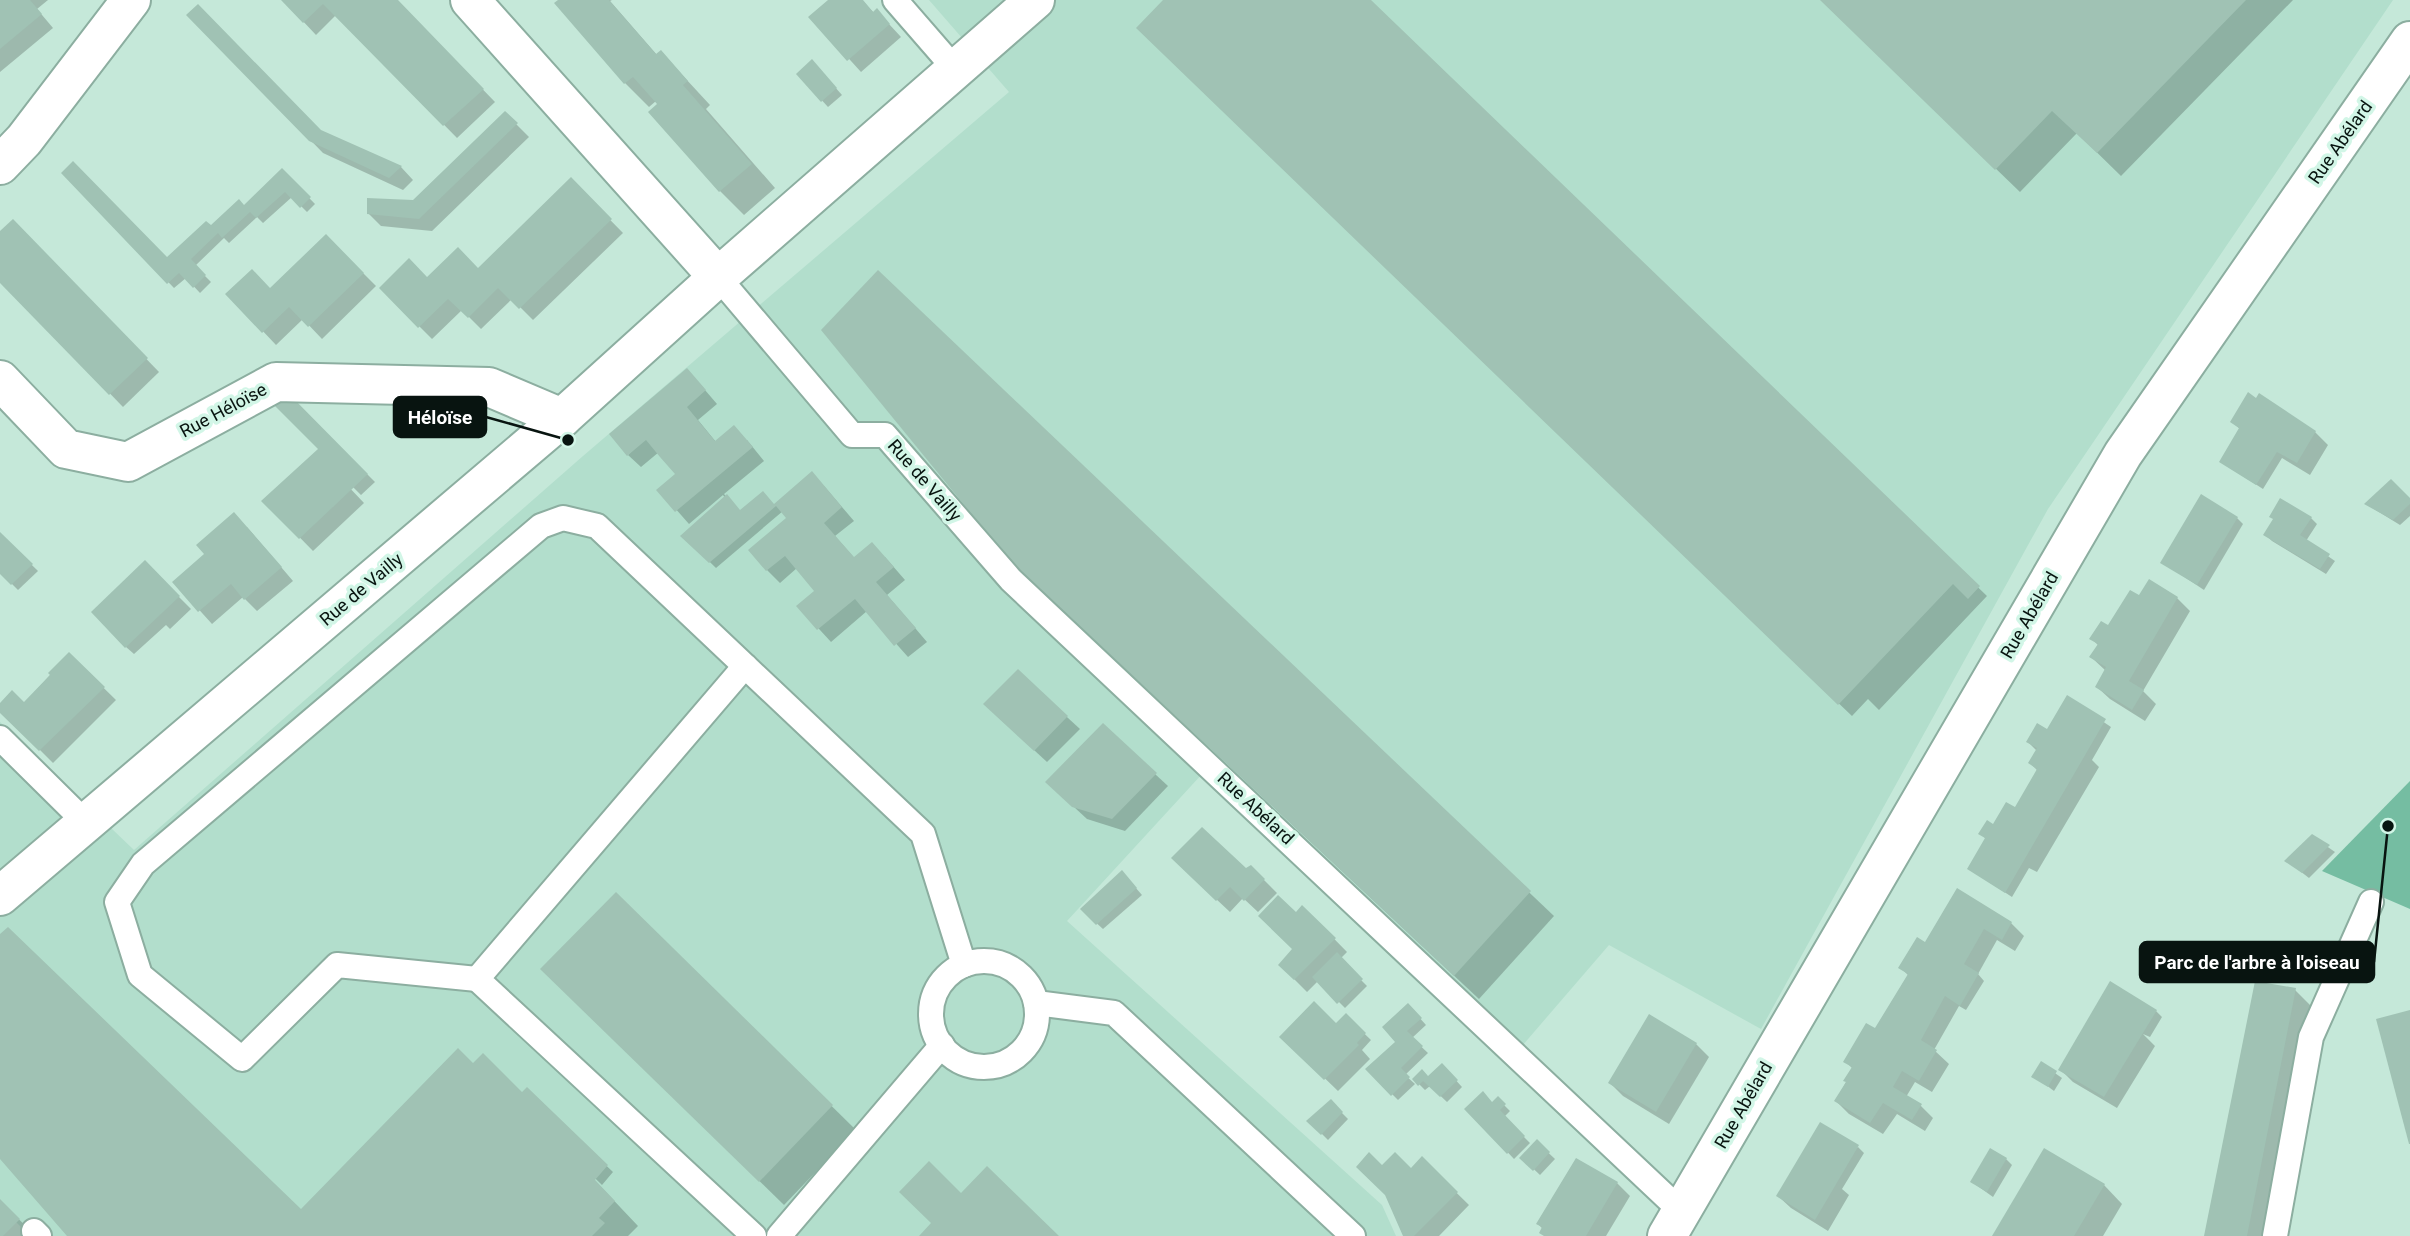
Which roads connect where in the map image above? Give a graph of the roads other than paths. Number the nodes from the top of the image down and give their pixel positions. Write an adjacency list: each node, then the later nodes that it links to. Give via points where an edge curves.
1 (131, 0): 7 (street)
2 (470, 0): 8 (street)
3 (895, 0): 6 (lane)
4 (1035, 0): 6 (street, Rue de Vailly)
5 (2410, 41): 21 (street, Rue Abélard, via 2123,454)
6 (955, 69): 8 (street, Rue de Vailly)
7 (0, 165)
8 (718, 277): 10 (street, Rue de Vailly); 11 (lane, Rue de Vailly, via 852,435 885,435)
9 (0, 380): 10 (street, Rue Héloïse, via 66,449 128,462 276,382 489,387)
10 (562, 418): 14 (street, Rue de Vailly)
11 (1012, 580): 21 (lane, Rue Abélard)
12 (745, 666): 17 (lane, via 923,834); 18 (lane); 18 (lane, via 597,526 563,519 541,526 143,864 117,902 140,975 242,1059 337,965)
13 (0, 738): 14 (lane)
14 (86, 823): 15 (street, Rue de Vailly)
15 (0, 896)
16 (2371, 902): 25 (lane, via 2312,1037)
17 (964, 965): 19 (lane, via 979,961 1009,967 1022,976); 20 (lane, via 950,973 933,1000 933,1023)
18 (477, 979): 22 (lane)
19 (1036, 1003): 20 (lane, via 1032,1038 1006,1063 971,1066); 24 (lane, via 1114,1013)
20 (942, 1045): 23 (lane)
21 (1674, 1224)
22 (754, 1236)
23 (779, 1236)
24 (1353, 1236)
25 (2274, 1236)

